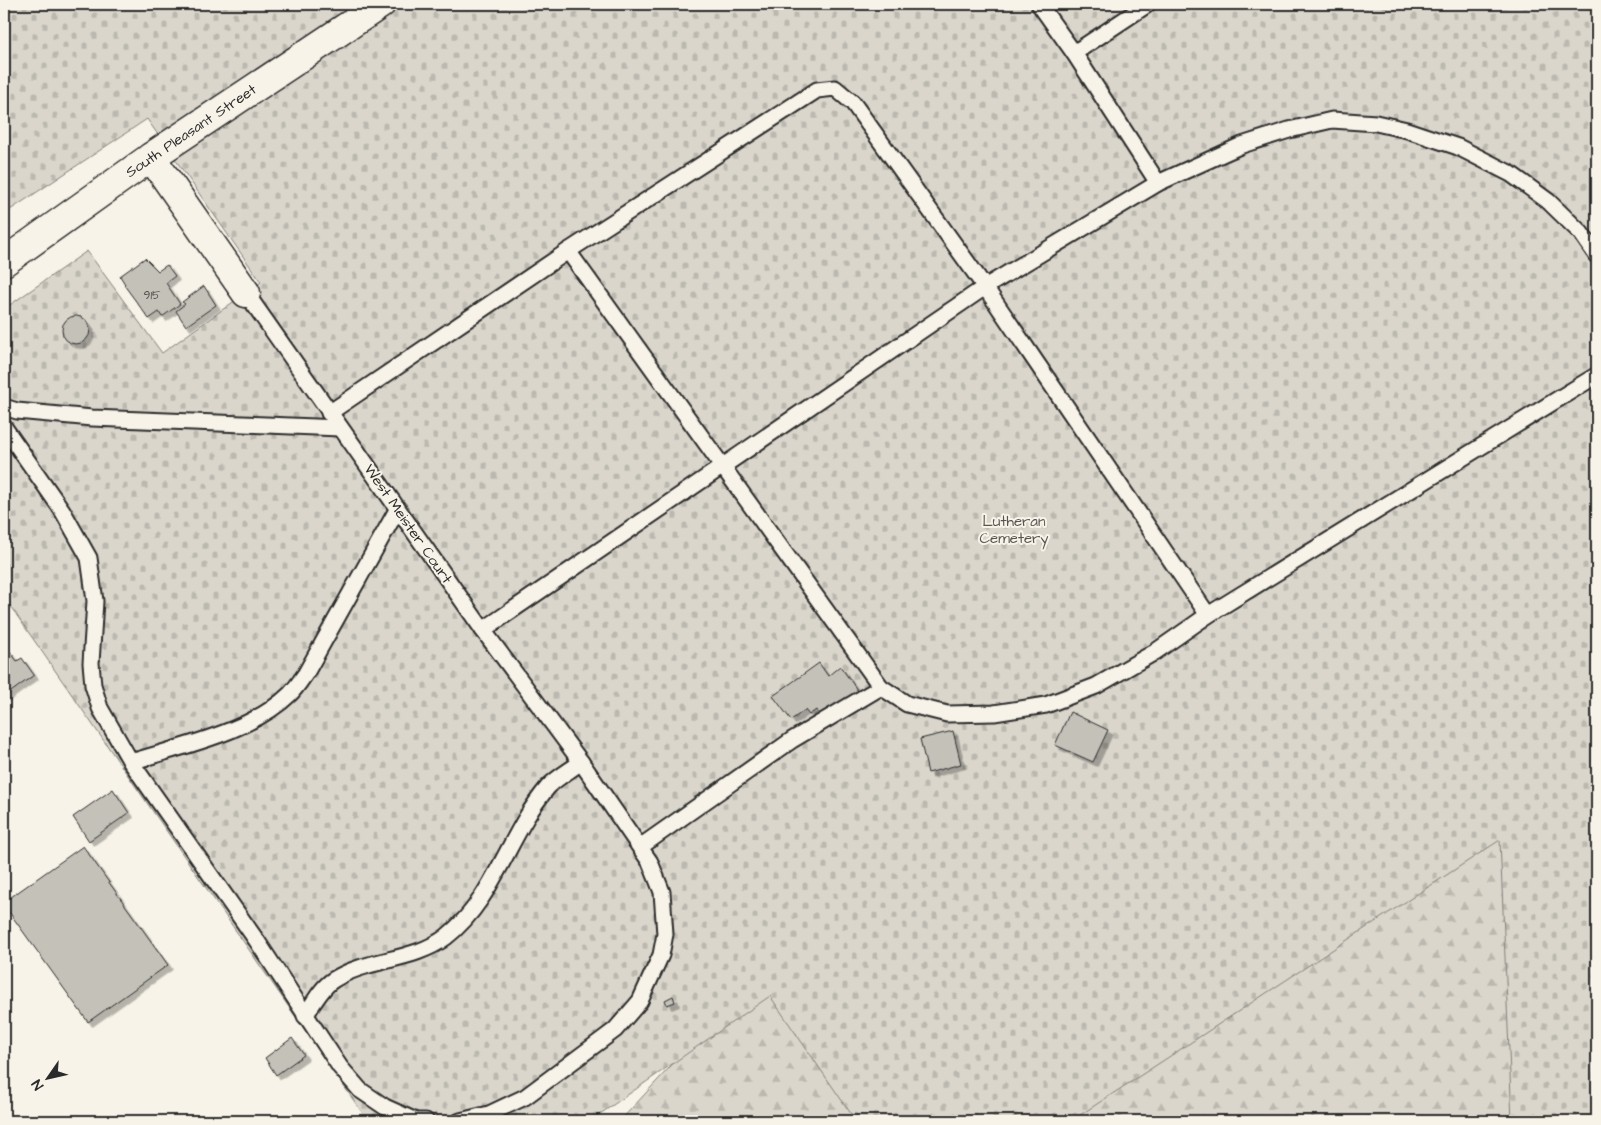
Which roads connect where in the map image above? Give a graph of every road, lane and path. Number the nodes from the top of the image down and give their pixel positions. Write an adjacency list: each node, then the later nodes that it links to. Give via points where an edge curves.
1 (380, 4): 5 (street, South Pleasant Street)
2 (1039, 4): 4 (lane)
3 (1148, 4): 4 (lane)
4 (1074, 53): 6 (lane)
5 (151, 157): 9 (street, South Pleasant Street); 11 (street, West Meister Court)
6 (1158, 183): 8 (lane, via 1242,145 1289,130 1332,120 1376,123 1458,147 1512,174 1582,234); 10 (lane)
7 (568, 251): 10 (lane, via 817,90 835,88 853,103); 14 (lane); 17 (lane)
8 (1597, 256)
9 (4, 262)
10 (985, 287): 17 (lane); 19 (lane)
11 (246, 293): 14 (lane, West Meister Court)
12 (1597, 375): 19 (lane)
13 (4, 407): 16 (lane, via 92,418)
14 (329, 412): 16 (lane, West Meister Court)
15 (4, 427): 22 (lane, via 62,510 89,558 95,601 91,663 93,685 100,708)
16 (340, 428): 18 (lane, West Meister Court)
17 (723, 465): 20 (lane); 21 (lane)
18 (397, 510): 20 (lane, West Meister Court); 22 (lane, via 306,673 290,694 255,719)
19 (1208, 615): 21 (lane, via 1096,686 1046,705 994,713 947,714 907,704)
20 (483, 630): 23 (lane, West Meister Court)
21 (881, 687): 24 (lane, via 792,740)
22 (131, 762): 25 (lane)
23 (581, 762): 24 (lane, West Meister Court); 25 (lane, via 548,786 471,915 424,950 332,980)
24 (640, 848): 27 (lane, West Meister Court, via 650,862 662,892 664,934 660,955 640,1001 621,1022 578,1058 525,1097 489,1114)
25 (305, 1016): 26 (lane, via 360,1090 385,1107 416,1121)
26 (426, 1121)
27 (460, 1121)

